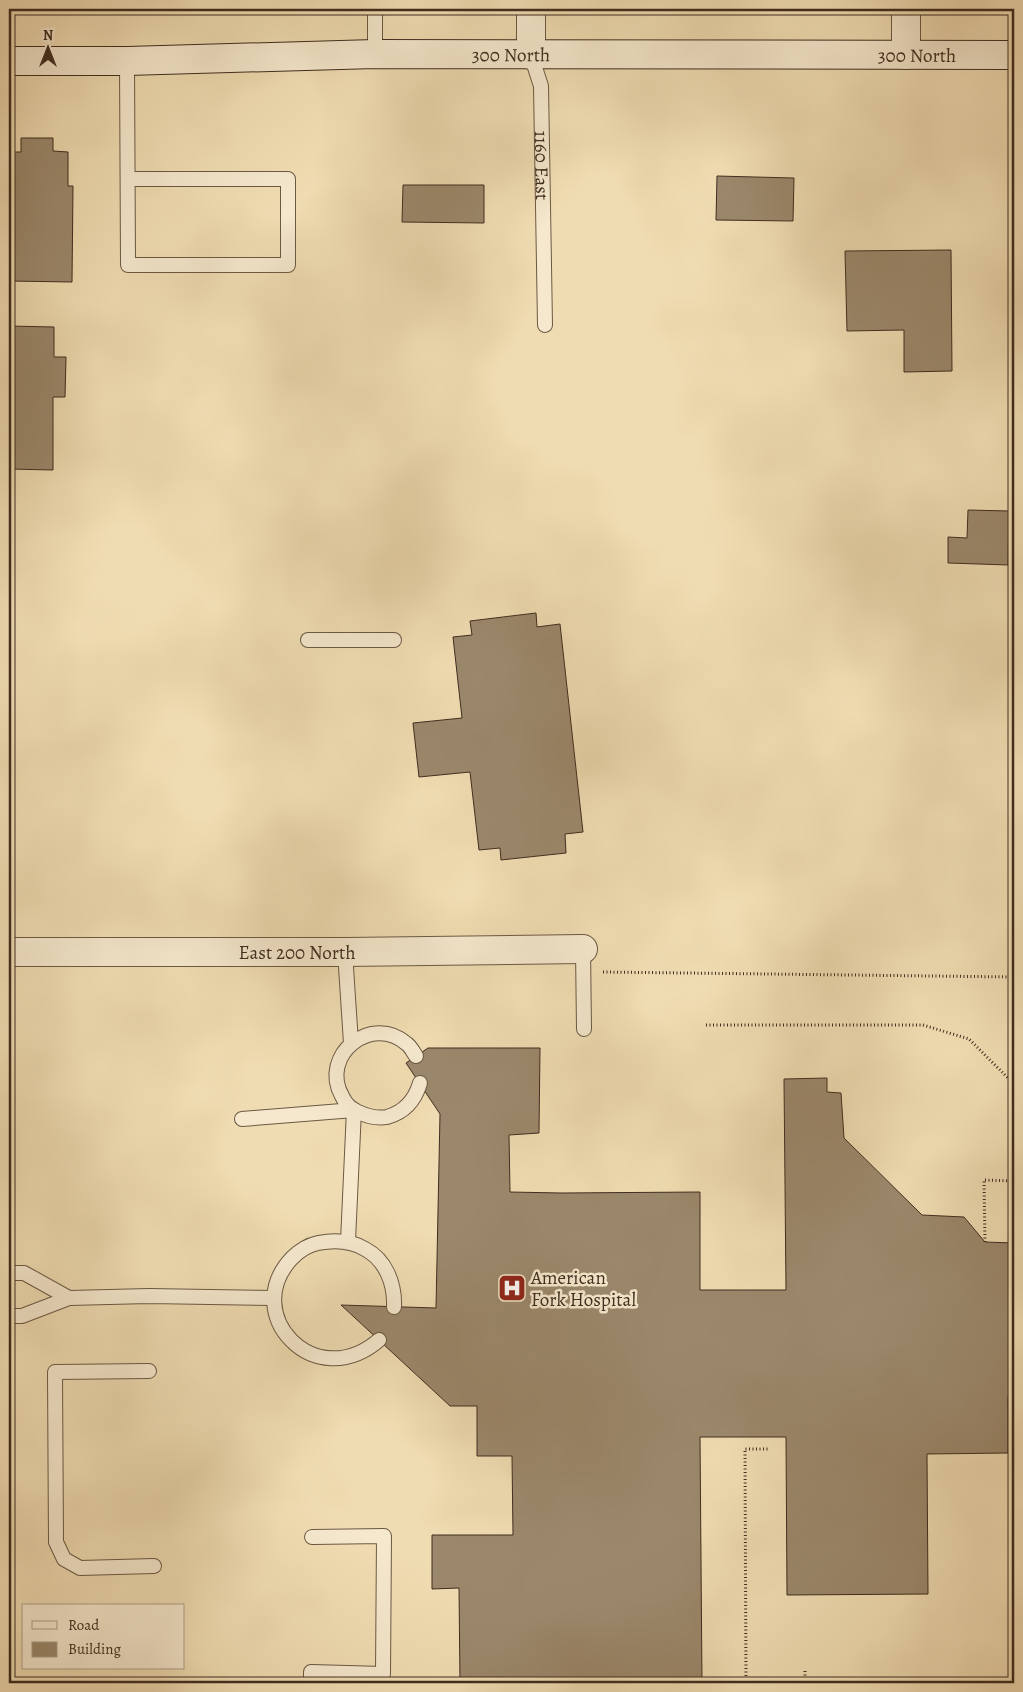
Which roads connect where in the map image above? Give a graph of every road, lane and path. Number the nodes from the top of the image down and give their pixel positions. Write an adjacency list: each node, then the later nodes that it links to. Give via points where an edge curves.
1 (375, 9): 4 (lane)
2 (531, 9): 5 (street, 1160 East)
3 (906, 9): 6 (street)
4 (376, 54): 5 (street, 300 North); 9 (street, 300 North)
5 (531, 55): 6 (street, 300 North); 11 (lane, 1160 East, via 542,86)
6 (906, 55): 7 (street, 300 North)
7 (1014, 55)
8 (9, 61): 9 (street, 300 North)
9 (127, 61): 10 (lane)
10 (129, 179): 10 (lane, via 128,265 288,265 288,179)
11 (545, 325)
12 (308, 640): 13 (lane)
13 (394, 640)
14 (584, 949): 16 (street, East 200 North); 20 (lane)
15 (9, 952): 16 (street, East 200 North)
16 (345, 952): 21 (lane)
17 (600, 972): 18 (path)
18 (1014, 977)
19 (706, 1025): 24 (path, via 923,1025 969,1039)
20 (584, 1029)
21 (351, 1043): 22 (lane, via 361,1037 383,1034 407,1044); 25 (lane, via 342,1053 336,1077 338,1090)
22 (416, 1056)
23 (420, 1083): 25 (lane, via 416,1096 395,1115 381,1118)
24 (1014, 1084)
25 (354, 1110): 26 (lane); 28 (lane)
26 (242, 1120)
27 (1014, 1181): 29 (path, via 984,1180)
28 (348, 1241): 32 (lane, via 331,1240 298,1252 286,1265); 33 (lane, via 366,1249 381,1262 391,1279)
29 (984, 1242)
30 (9, 1273): 31 (lane, via 24,1274)
31 (69, 1298): 32 (lane); 34 (lane, via 22,1316)
32 (274, 1298): 35 (lane, via 284,1333 313,1356 332,1360 352,1357)
33 (394, 1307)
34 (9, 1316)
35 (379, 1340)
36 (149, 1371): 39 (lane, via 55,1372 56,1542 64,1559 80,1568)
37 (769, 1449): 42 (path, via 745,1449)
38 (312, 1537): 41 (lane, via 384,1536 384,1571 383,1674 311,1672)
39 (154, 1566)
40 (805, 1672): 43 (path)
41 (311, 1683)
42 (746, 1683)
43 (805, 1683)

